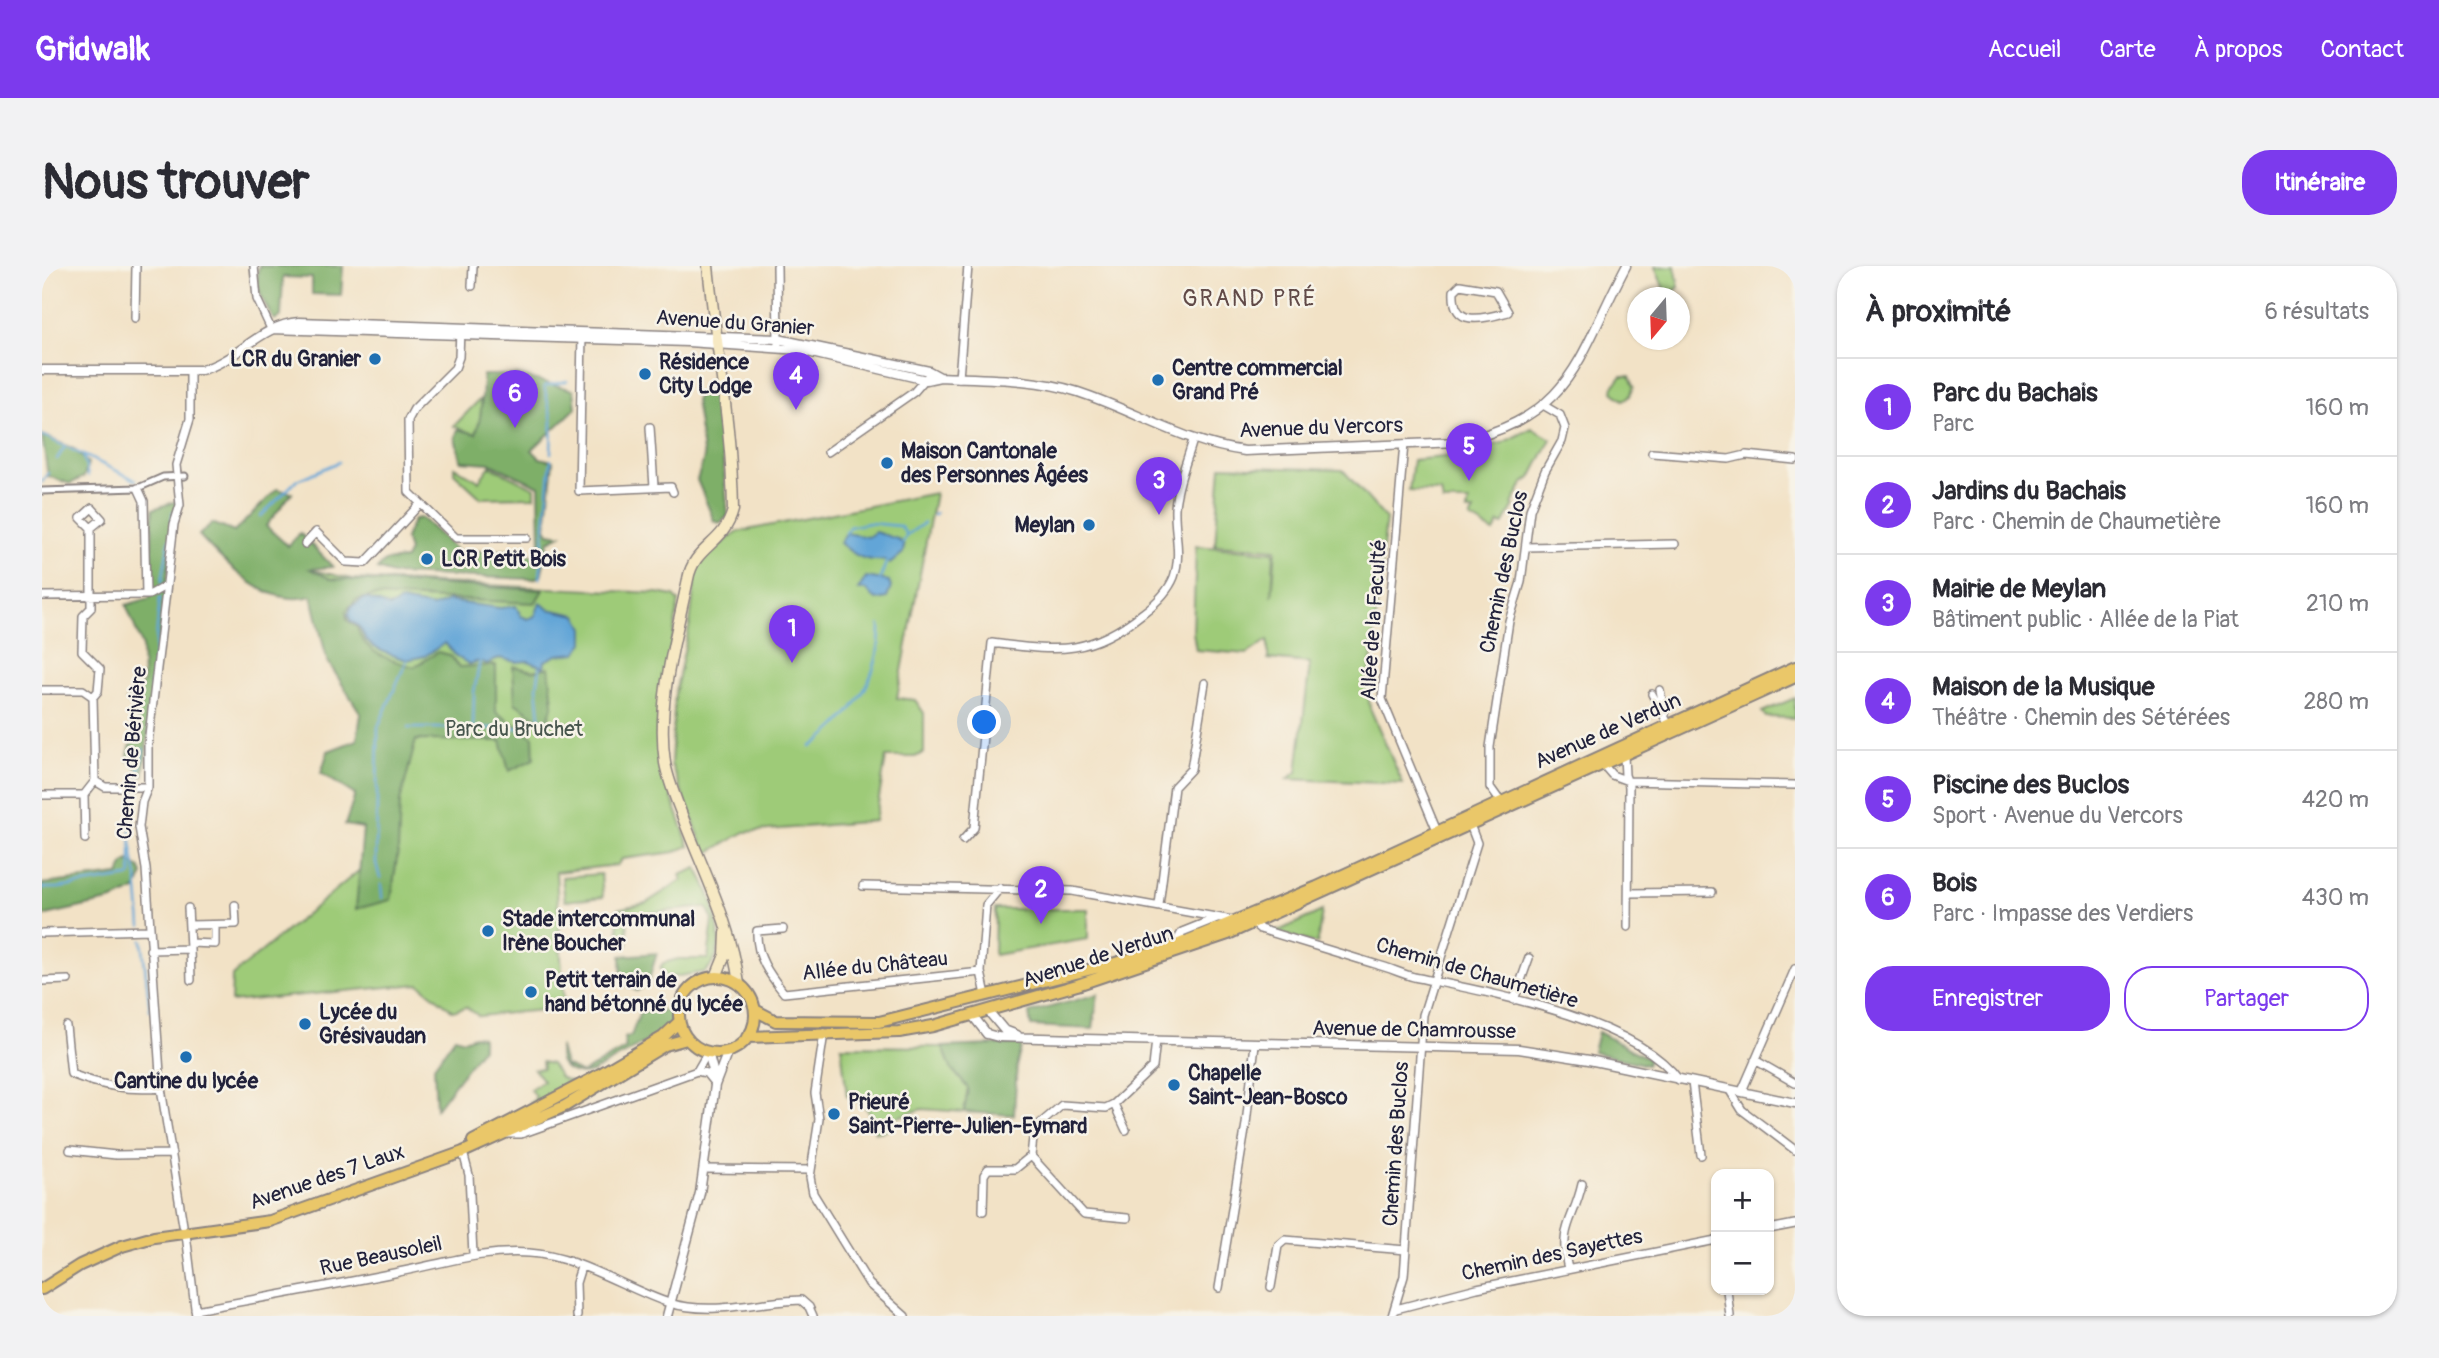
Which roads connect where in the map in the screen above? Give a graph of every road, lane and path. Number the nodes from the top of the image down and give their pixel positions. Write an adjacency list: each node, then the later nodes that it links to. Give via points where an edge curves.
1 (136, 266): 10 (street)
2 (254, 266): 11 (street, via 257,299)
3 (473, 266): 8 (street)
4 (708, 266): 14 (main road)
5 (777, 266): 15 (street)
6 (968, 266): 20 (street)
7 (1626, 266): 21 (street, Avenue du Vercors, via 1578,366)
8 (472, 286)
9 (1507, 312): 9 (street, via 1467,318 1454,306 1454,291 1460,285 1496,291)
10 (135, 318)
11 (271, 329): 12 (street, Avenue du Granier); 17 (street, via 223,362)
12 (460, 330): 13 (street, Avenue du Granier); 33 (street, via 455,368 408,420 409,492)
13 (582, 336): 14 (street, Avenue du Granier); 29 (street, via 579,491)
14 (716, 340): 15 (street, Avenue du Granier); 75 (main road, via 733,510 726,530 698,555 688,578 662,731 670,782)
15 (778, 344): 18 (street, Avenue du Granier)
16 (42, 369): 17 (street)
17 (190, 370): 28 (street, Chemin de Bérivière, via 190,425 176,465)
18 (928, 375): 19 (street, Avenue du Granier); 25 (street, via 914,393)
19 (940, 377): 20 (street, Avenue du Vercors)
20 (959, 378): 23 (street, Avenue du Vercors, via 1076,391)
21 (1543, 405): 24 (street, Avenue du Vercors, via 1521,421 1482,436 1458,442); 38 (street, Chemin des Buclos, via 1560,415 1565,428 1530,510)
22 (650, 427): 29 (street)
23 (1193, 440): 24 (street, Avenue du Vercors, via 1245,450); 62 (street, via 1175,506 1179,551 1173,578 1162,597 1119,632 1085,648 1044,650 992,643 974,828)
24 (1404, 444): 60 (street, Allée de la Faculté, via 1382,699)
25 (828, 452)
26 (1652, 453): 27 (street)
27 (1795, 460)
28 (181, 476): 30 (street, via 163,477); 39 (street, Chemin de Bérivière)
29 (654, 487): 32 (street, via 671,487)
30 (138, 488): 31 (street); 40 (street, via 144,501)
31 (42, 491)
32 (673, 492)
33 (420, 503): 35 (street, via 456,538); 36 (street, via 365,563 346,562 316,532)
34 (91, 528): 42 (street)
35 (527, 538)
36 (305, 544)
37 (1675, 544): 38 (street)
38 (1526, 547): 58 (street, Chemin des Buclos, via 1492,734 1490,787)
39 (167, 585): 40 (street); 55 (street, Chemin de Bérivière, via 148,744)
40 (146, 595): 42 (street)
41 (42, 596): 42 (street)
42 (91, 596): 48 (street, via 91,608 83,616 82,651 100,669 99,691)
43 (1795, 667): 49 (main road, Avenue de Verdun)
44 (1795, 677): 49 (main road, Avenue de Verdun)
45 (1205, 683): 68 (street, via 1191,769 1174,787)
46 (42, 690): 48 (street, via 83,690)
47 (1656, 692): 49 (street)
48 (93, 697): 52 (street)
49 (1669, 725): 50 (main road, Avenue de Verdun); 51 (main road, Avenue de Verdun)
50 (1624, 756): 51 (main road, Avenue de Verdun); 53 (street)
51 (1601, 761): 53 (street, via 1612,775); 58 (main road, Avenue de Verdun); 59 (main road, Avenue de Verdun)
52 (95, 781): 55 (street, via 105,787); 57 (street)
53 (1628, 781): 54 (street); 66 (street)
54 (1795, 785)
55 (148, 787): 78 (street, Chemin de Bérivière, via 139,827)
56 (42, 795): 57 (street)
57 (84, 795): 61 (street)
58 (1500, 801): 59 (main road, Avenue de Verdun)
59 (1469, 821): 60 (main road, Avenue de Verdun); 89 (street, Chemin des Buclos, via 1476,840)
60 (1439, 835): 71 (main road, Avenue de Verdun); 72 (main road, Avenue de Verdun)
61 (85, 839)
62 (963, 840)
63 (863, 886): 64 (street)
64 (1000, 888): 68 (street, via 1072,891); 86 (street, via 986,905)
65 (1712, 892): 66 (street)
66 (1629, 893): 76 (street)
67 (235, 905): 74 (street, via 236,924)
68 (1159, 905): 70 (street)
69 (188, 908): 73 (street)
70 (1217, 918): 71 (street); 81 (street, via 1182,932)
71 (1240, 921): 81 (main road, Avenue de Verdun)
72 (1253, 923): 89 (street, Chemin de Chaumetière); 95 (main road, Avenue de Verdun, via 1132,968)
73 (189, 925): 74 (street); 80 (street)
74 (215, 925): 80 (street, via 215,944)
75 (726, 925): 85 (main road, via 725,955); 91 (main road)
76 (1628, 927)
77 (783, 929): 86 (street, Allée du Château, via 757,932 756,943 758,955 784,993)
78 (149, 930): 79 (street); 82 (street, Chemin de Bérivière)
79 (42, 933)
80 (190, 946): 82 (street); 88 (street)
81 (1174, 946): 92 (main road, Avenue de Verdun)
82 (150, 950): 114 (street, Chemin de Bérivière)
83 (1530, 958): 93 (street)
84 (1795, 969): 108 (street)
85 (716, 976): 91 (main road); 97 (main road, via 702,979 687,991)
86 (981, 976): 92 (street)
87 (68, 980): 90 (street)
88 (191, 980)
89 (1434, 980): 93 (street, Chemin de Chaumetière); 105 (street, Chemin des Buclos, via 1423,1015)
90 (42, 981)
91 (739, 984): 94 (main road)
92 (981, 996): 94 (main road, Avenue de Verdun, via 880,1022 776,1021); 95 (main road); 96 (main road)
93 (1514, 1000): 110 (street, Chemin de Chaumetière, via 1614,1034 1660,1061)
94 (755, 1010): 100 (main road)
95 (989, 1012): 96 (main road, Avenue de Verdun); 101 (street, Avenue de Chamrousse, via 1004,1030)
96 (973, 1016): 99 (main road, Avenue de Verdun, via 899,1032); 101 (street, Avenue de Chamrousse, via 988,1034)
97 (679, 1022): 102 (main road); 127 (main road, via 663,1037 577,1087)
98 (66, 1026): 114 (street, via 71,1074 99,1085 132,1090)
99 (824, 1033): 100 (main road, Avenue de Verdun); 129 (street)
100 (747, 1037): 106 (main road)
101 (1027, 1037): 103 (street, Avenue de Chamrousse)
102 (687, 1039): 107 (main road); 120 (main road, Avenue des 7 Laux, via 665,1045 565,1106)
103 (1156, 1040): 104 (street, Avenue de Chamrousse); 118 (street, via 1153,1067)
104 (1255, 1044): 105 (street, Avenue de Chamrousse); 142 (street)
105 (1421, 1048): 110 (street, Avenue de Chamrousse, via 1541,1052); 137 (street, Chemin des Buclos)
106 (728, 1051): 107 (main road); 113 (street)
107 (708, 1052): 109 (street); 113 (street)
108 (1755, 1060): 112 (street); 116 (street)
109 (697, 1071): 113 (street, via 706,1073); 120 (street, Avenue des 7 Laux, via 521,1134)
110 (1680, 1080): 111 (street, Avenue de Chamrousse)
111 (1692, 1083): 115 (street, Avenue de Chamrousse); 125 (street)
112 (1795, 1083)
113 (715, 1085): 128 (street)
114 (162, 1087): 124 (street, Chemin de Bérivière)
115 (1729, 1089): 116 (street, Avenue de Chamrousse); 122 (street, via 1742,1110)
116 (1742, 1091): 117 (street, Avenue de Chamrousse)
117 (1795, 1103)
118 (1114, 1104): 119 (street); 126 (street, via 1106,1108 1062,1105 1034,1129)
119 (1126, 1130)
120 (506, 1134): 123 (main road, Avenue des 7 Laux)
121 (70, 1150): 124 (street)
122 (1795, 1150)
123 (463, 1152): 127 (main road, Avenue des 7 Laux); 138 (street, Rue Beausoleil, via 469,1175)
124 (172, 1154): 135 (street, Chemin de Bérivière)
125 (1701, 1154)
126 (1031, 1156): 131 (street, via 1015,1169 988,1168); 132 (street, via 1084,1214)
127 (436, 1160): 135 (main road, Avenue des 7 Laux, via 270,1221)
128 (704, 1169): 129 (street); 145 (street)
129 (811, 1170): 151 (street, via 813,1193 869,1284)
130 (1582, 1184): 140 (street, via 1562,1245)
131 (983, 1211)
132 (1127, 1218)
133 (1795, 1224): 134 (street)
134 (1774, 1228)
135 (185, 1229): 143 (main road, Avenue des 7 Laux, via 122,1246); 147 (street, Chemin de Bérivière)
136 (1711, 1241): 140 (street, Chemin des Sayettes)
137 (1406, 1250): 141 (street, via 1285,1240 1278,1246); 146 (street, Chemin des Buclos)
138 (473, 1254): 139 (street, via 534,1254); 147 (street, Rue Beausoleil)
139 (581, 1267): 145 (street); 148 (street, via 576,1283)
140 (1568, 1269): 146 (street, Chemin des Sayettes)
141 (1271, 1287)
142 (1219, 1288)
143 (42, 1289)
144 (1728, 1295): 152 (street)
145 (670, 1303): 149 (street); 150 (street, via 740,1308 801,1300)
146 (1394, 1312)
147 (196, 1313)
148 (577, 1316)
149 (667, 1316)
150 (813, 1316)
151 (905, 1316)
152 (1730, 1316)

